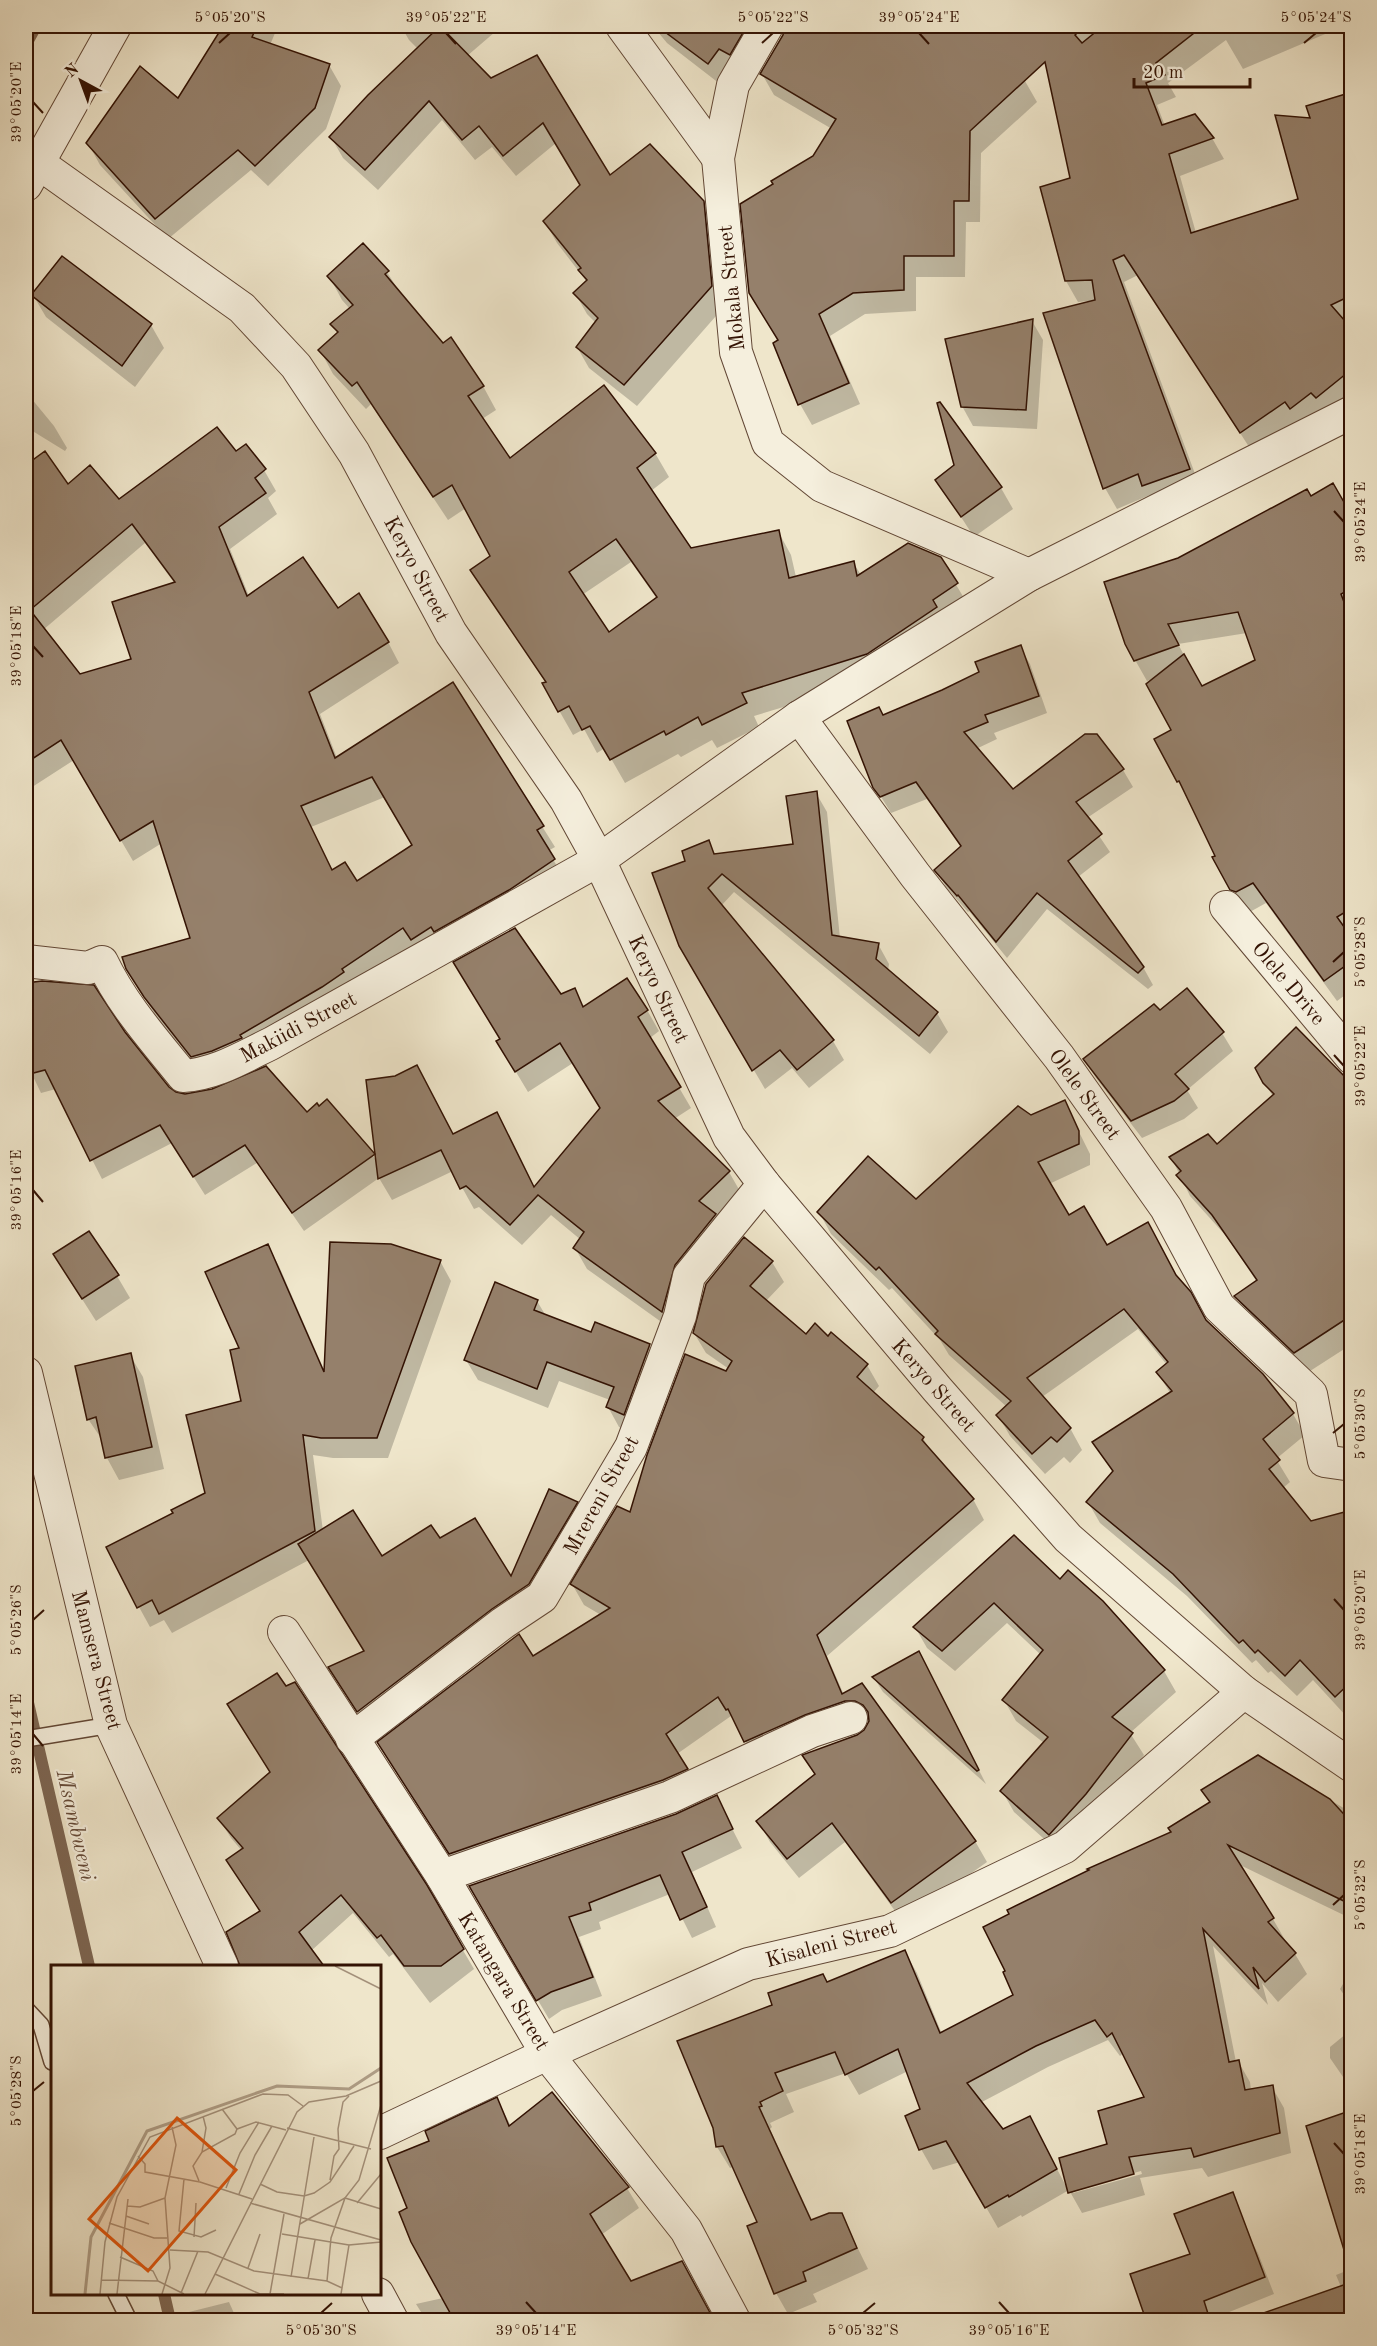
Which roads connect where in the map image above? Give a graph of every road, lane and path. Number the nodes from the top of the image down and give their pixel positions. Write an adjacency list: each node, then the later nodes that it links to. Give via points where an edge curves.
1 (115, 26): 5 (street)
2 (622, 26): 4 (street)
3 (767, 26): 4 (street, Mokala Street, via 732,85)
4 (718, 158): 7 (street, Mokala Street, via 736,352 768,443 822,486)
5 (31, 173): 9 (street, Keryo Street, via 242,308 296,366 354,453 451,633 566,800)
6 (1352, 412): 7 (street)
7 (1029, 575): 8 (street)
8 (799, 717): 9 (street); 15 (street, Olele Street, via 915,875 1073,1076 1167,1208 1219,1307 1311,1394 1324,1461)
9 (598, 860): 11 (street, Makiidi Street, via 272,1043 203,1075 183,1076 130,1009 102,962 88,968); 13 (street, Keryo Street, via 729,1137)
10 (1226, 907): 12 (street, Olele Drive)
11 (26, 962)
12 (1352, 1058)
13 (764, 1184): 17 (street, Keryo Street, via 1068,1538); 21 (street, Mrereni Street, via 689,1276 680,1317 631,1447 542,1597)
14 (26, 1373): 19 (street, Mamsera Street)
15 (1352, 1465)
16 (284, 1632): 21 (street, Katangara Street)
17 (1244, 1692): 22 (street, Keryo Street); 26 (street, Kisaleni Street, via 1065,1847 890,1931 748,1964)
18 (851, 1718): 23 (street, via 812,1731 670,1797)
19 (111, 1725): 20 (lane); 24 (street, Mamsera Street)
20 (26, 1739)
21 (352, 1739): 23 (street, Katangara Street)
22 (1352, 1766)
23 (442, 1876): 26 (street, Katangara Street)
24 (222, 1965)
25 (26, 2009): 27 (lane, via 41,2025)
26 (547, 2054): 28 (street, Kisaleni Street); 33 (street, Katangara Street, via 686,2230)
27 (51, 2059)
28 (381, 2133)
29 (116, 2295): 31 (lane)
30 (379, 2295): 32 (street)
31 (129, 2320)
32 (392, 2320)
33 (734, 2320)

